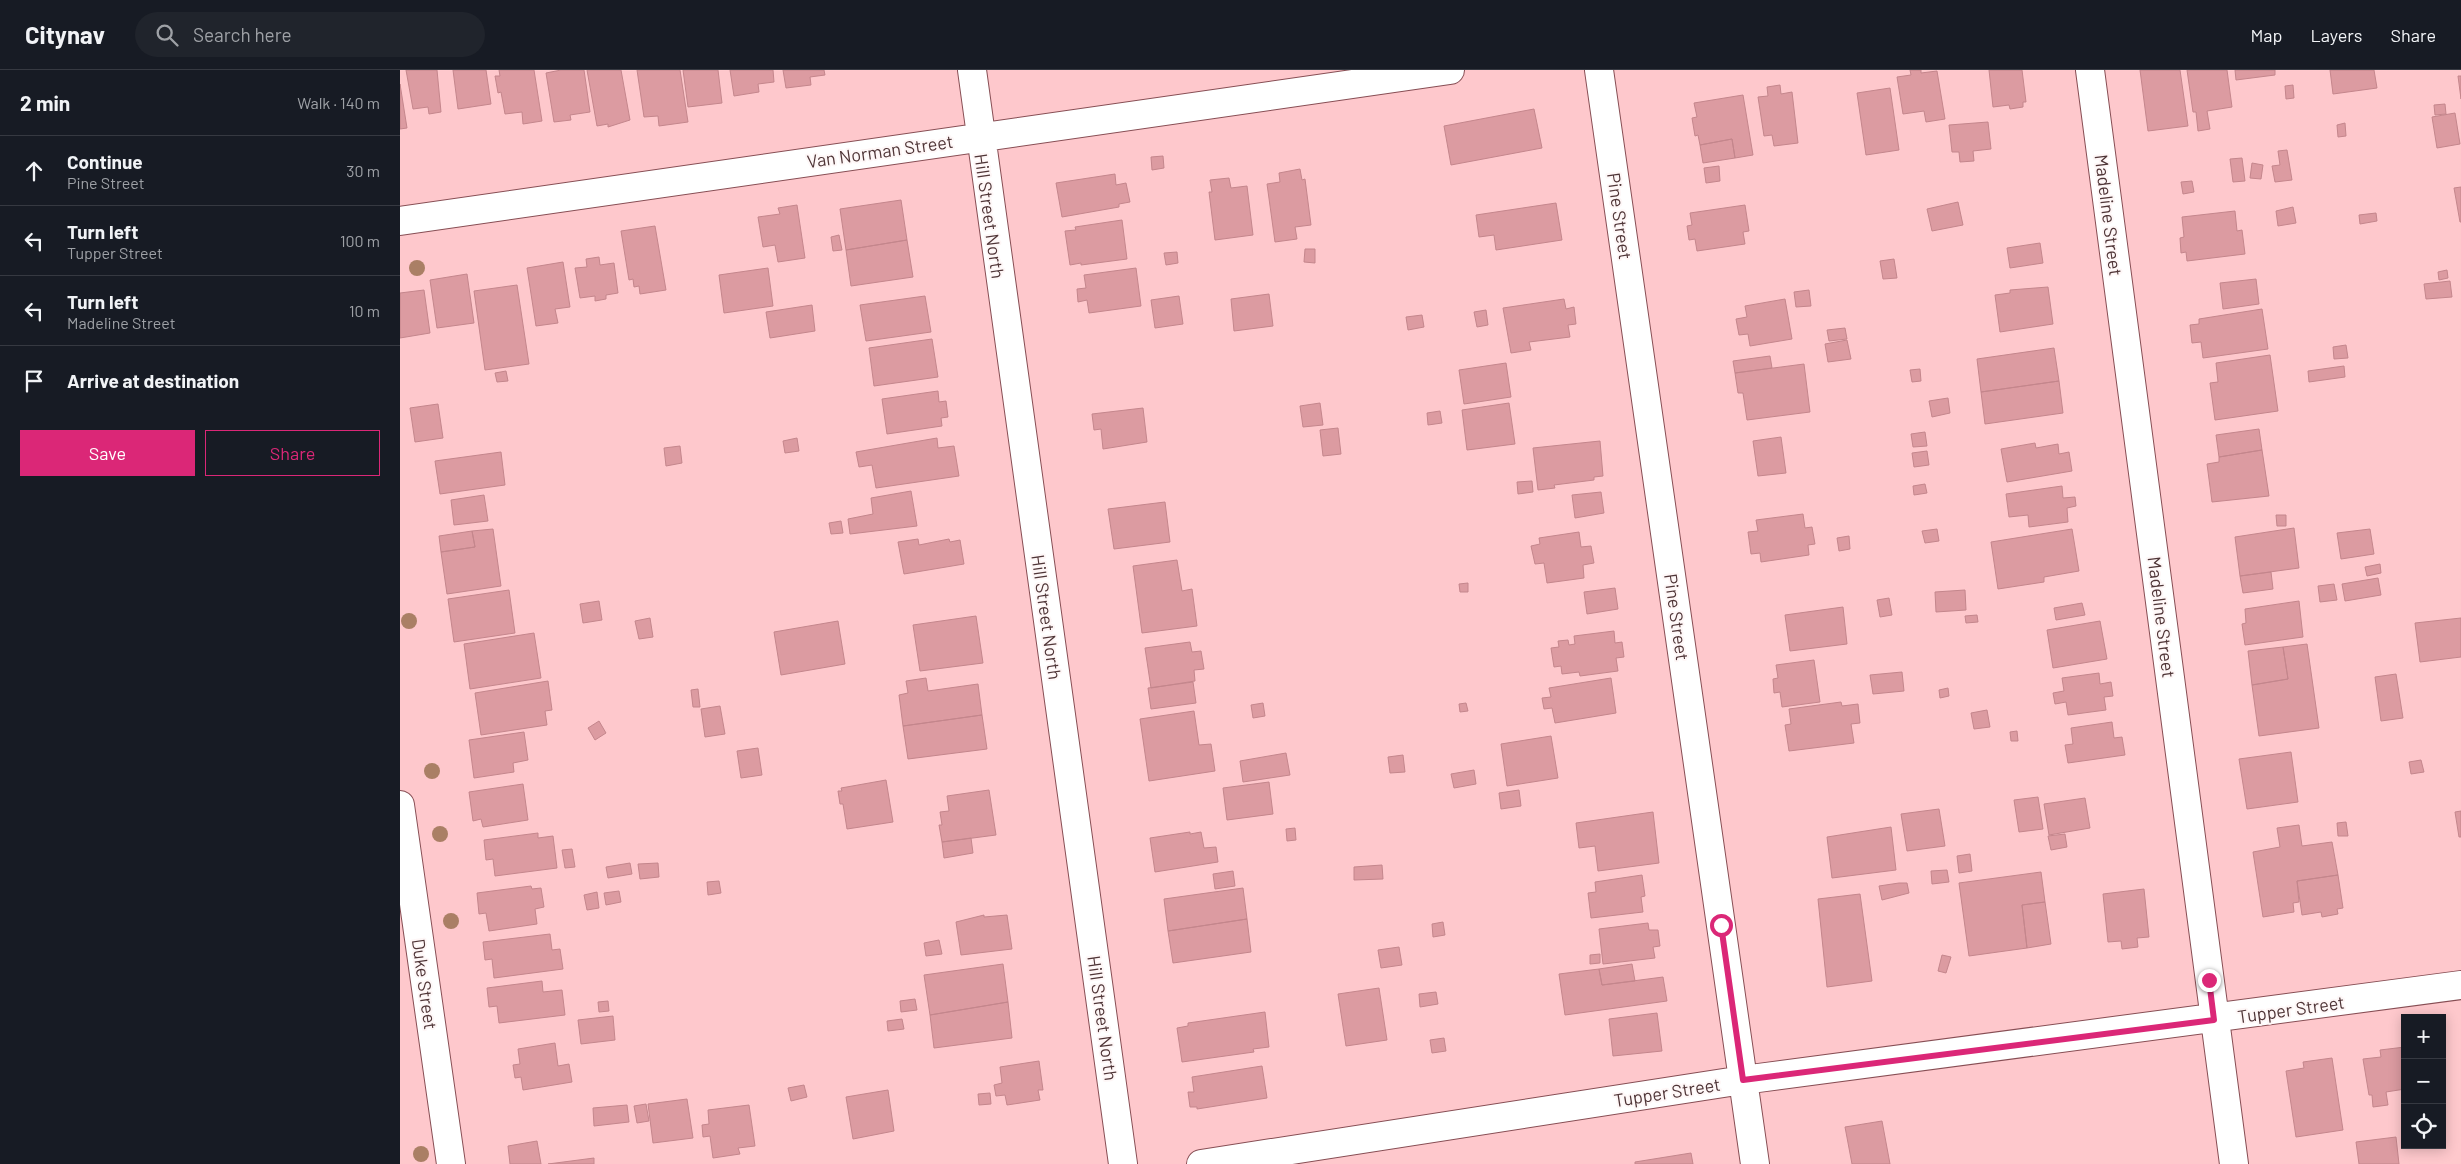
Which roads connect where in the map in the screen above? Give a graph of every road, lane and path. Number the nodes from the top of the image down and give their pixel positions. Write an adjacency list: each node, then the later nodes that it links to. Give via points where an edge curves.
1 (972, 70): 5 (street, Hill Street North)
2 (1450, 70): 5 (street, Van Norman Street)
3 (1599, 70): 10 (street, Pine Street)
4 (2090, 70): 9 (street, Madeline Street)
5 (979, 136): 6 (street, Van Norman Street); 12 (street, Hill Street North)
6 (400, 221)
7 (400, 805): 11 (street, Duke Street)
8 (2461, 985): 9 (street, Tupper Street)
9 (2214, 1020): 10 (street, Tupper Street); 15 (street, Madeline Street)
10 (1743, 1080): 13 (street, Tupper Street); 14 (street, Pine Street)
11 (451, 1164)
12 (1123, 1164)
13 (1201, 1164)
14 (1755, 1164)
15 (2234, 1164)

